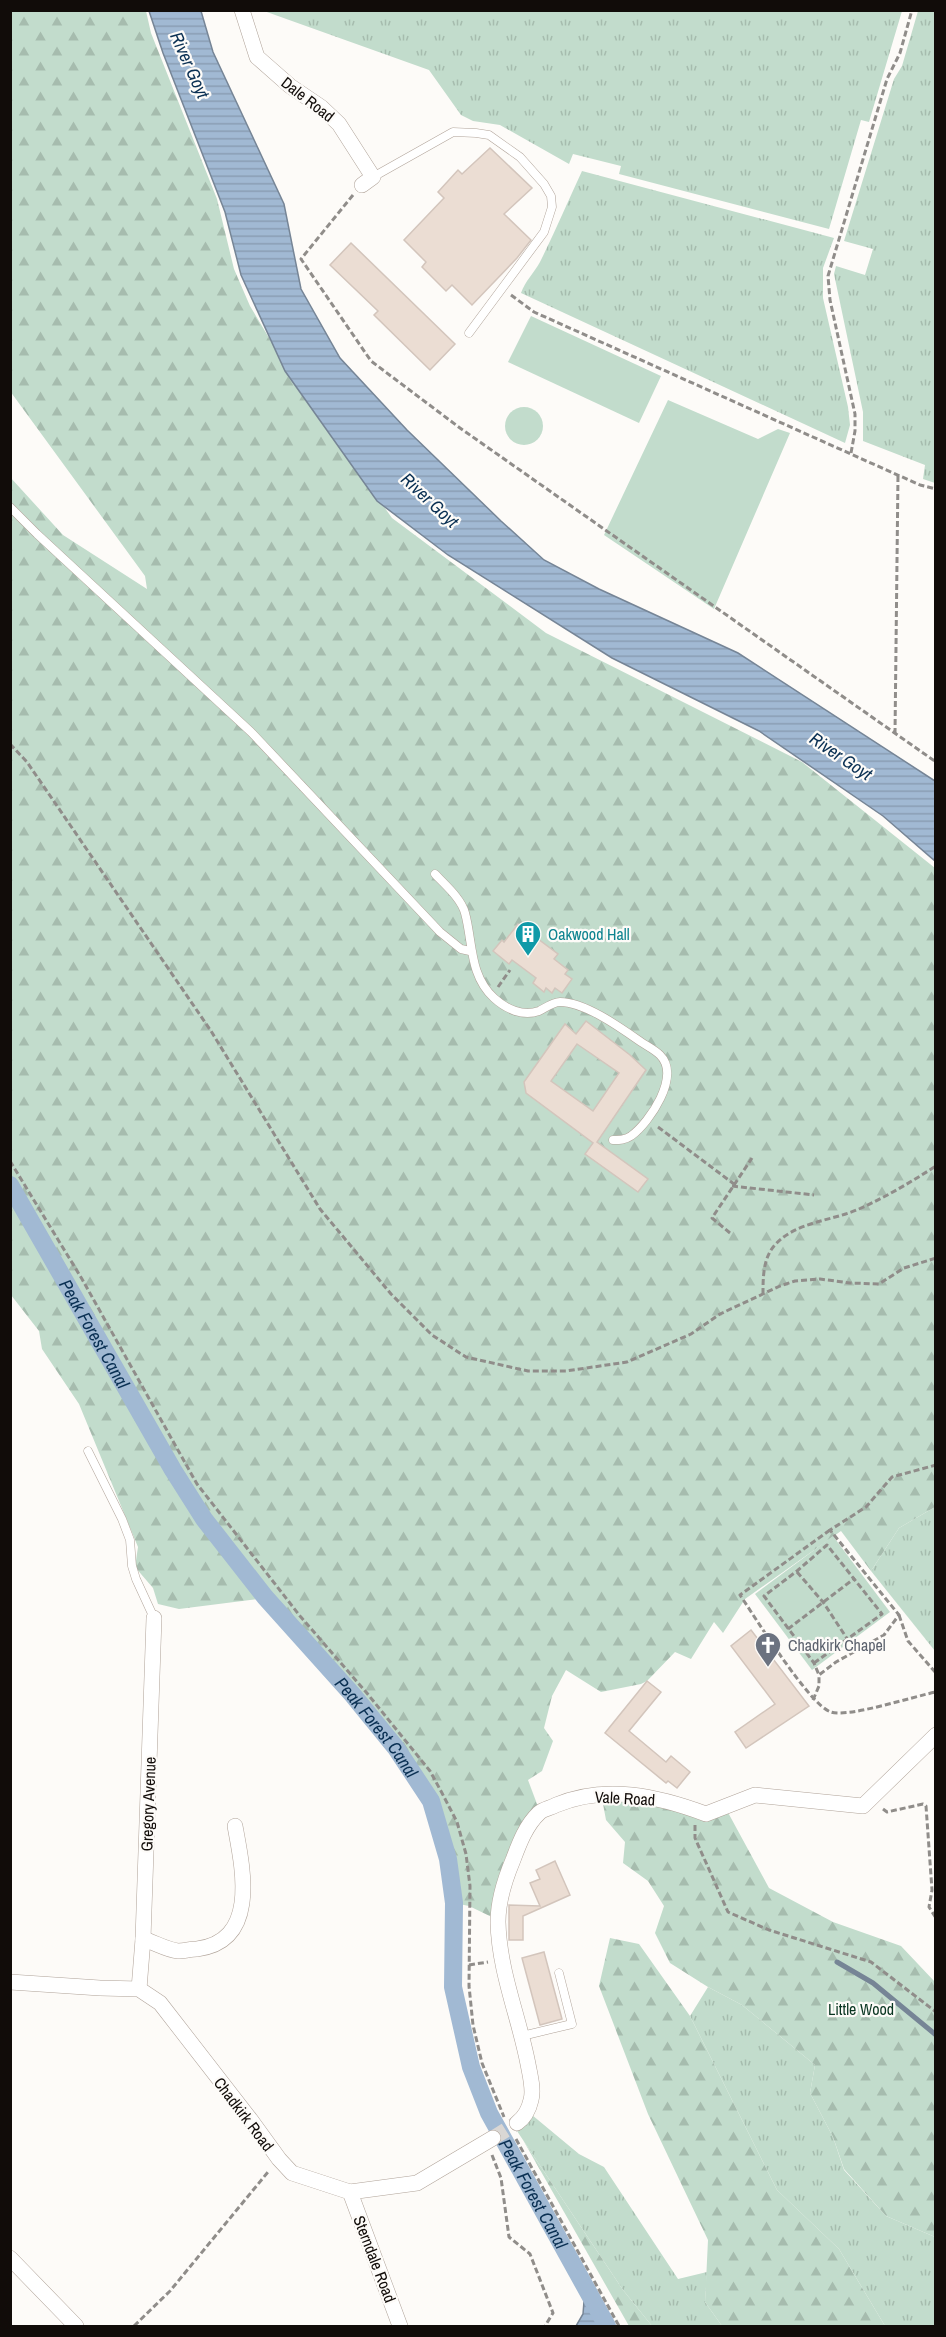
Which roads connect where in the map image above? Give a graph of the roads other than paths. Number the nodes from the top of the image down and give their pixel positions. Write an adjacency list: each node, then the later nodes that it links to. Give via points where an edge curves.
1 (242, 10): 2 (street, Dale Road, via 257,57 339,123)
2 (367, 181): 3 (lane, via 453,132 489,135 520,157 544,184 552,207 544,232)
3 (469, 333)
4 (10, 507): 6 (lane, via 251,732 440,932 461,950)
5 (435, 874): 6 (lane, via 461,903)
6 (470, 951): 7 (lane, via 478,975 492,996 510,1010 536,1012 560,1002 598,1013 660,1055 667,1066 668,1079 663,1095 631,1136)
7 (613, 1140)
8 (88, 1451): 9 (lane, via 122,1519 130,1540 134,1572)
9 (154, 1618): 12 (street, Gregory Avenue)
10 (936, 1735): 16 (street, Vale Road, via 863,1806 755,1795 706,1814 641,1795 601,1793 540,1812 522,1836 505,1880 498,1920 502,1960)
11 (235, 1826): 12 (street, via 243,1889 240,1915 228,1936 209,1947 178,1951)
12 (143, 1939): 15 (street, Gregory Avenue)
13 (559, 1973): 16 (lane, via 573,2024)
14 (10, 1982): 15 (street)
15 (139, 1989): 19 (street, Chadkirk Road, via 160,2003 292,2173)
16 (522, 2036): 17 (street, Vale Road, via 531,2099 523,2118)
17 (511, 2121)
18 (489, 2140): 19 (street, Chadkirk Road, via 417,2183)
19 (350, 2192): 22 (street, Sterndale Road)
20 (10, 2258): 21 (street)
21 (76, 2326)
22 (400, 2326)

